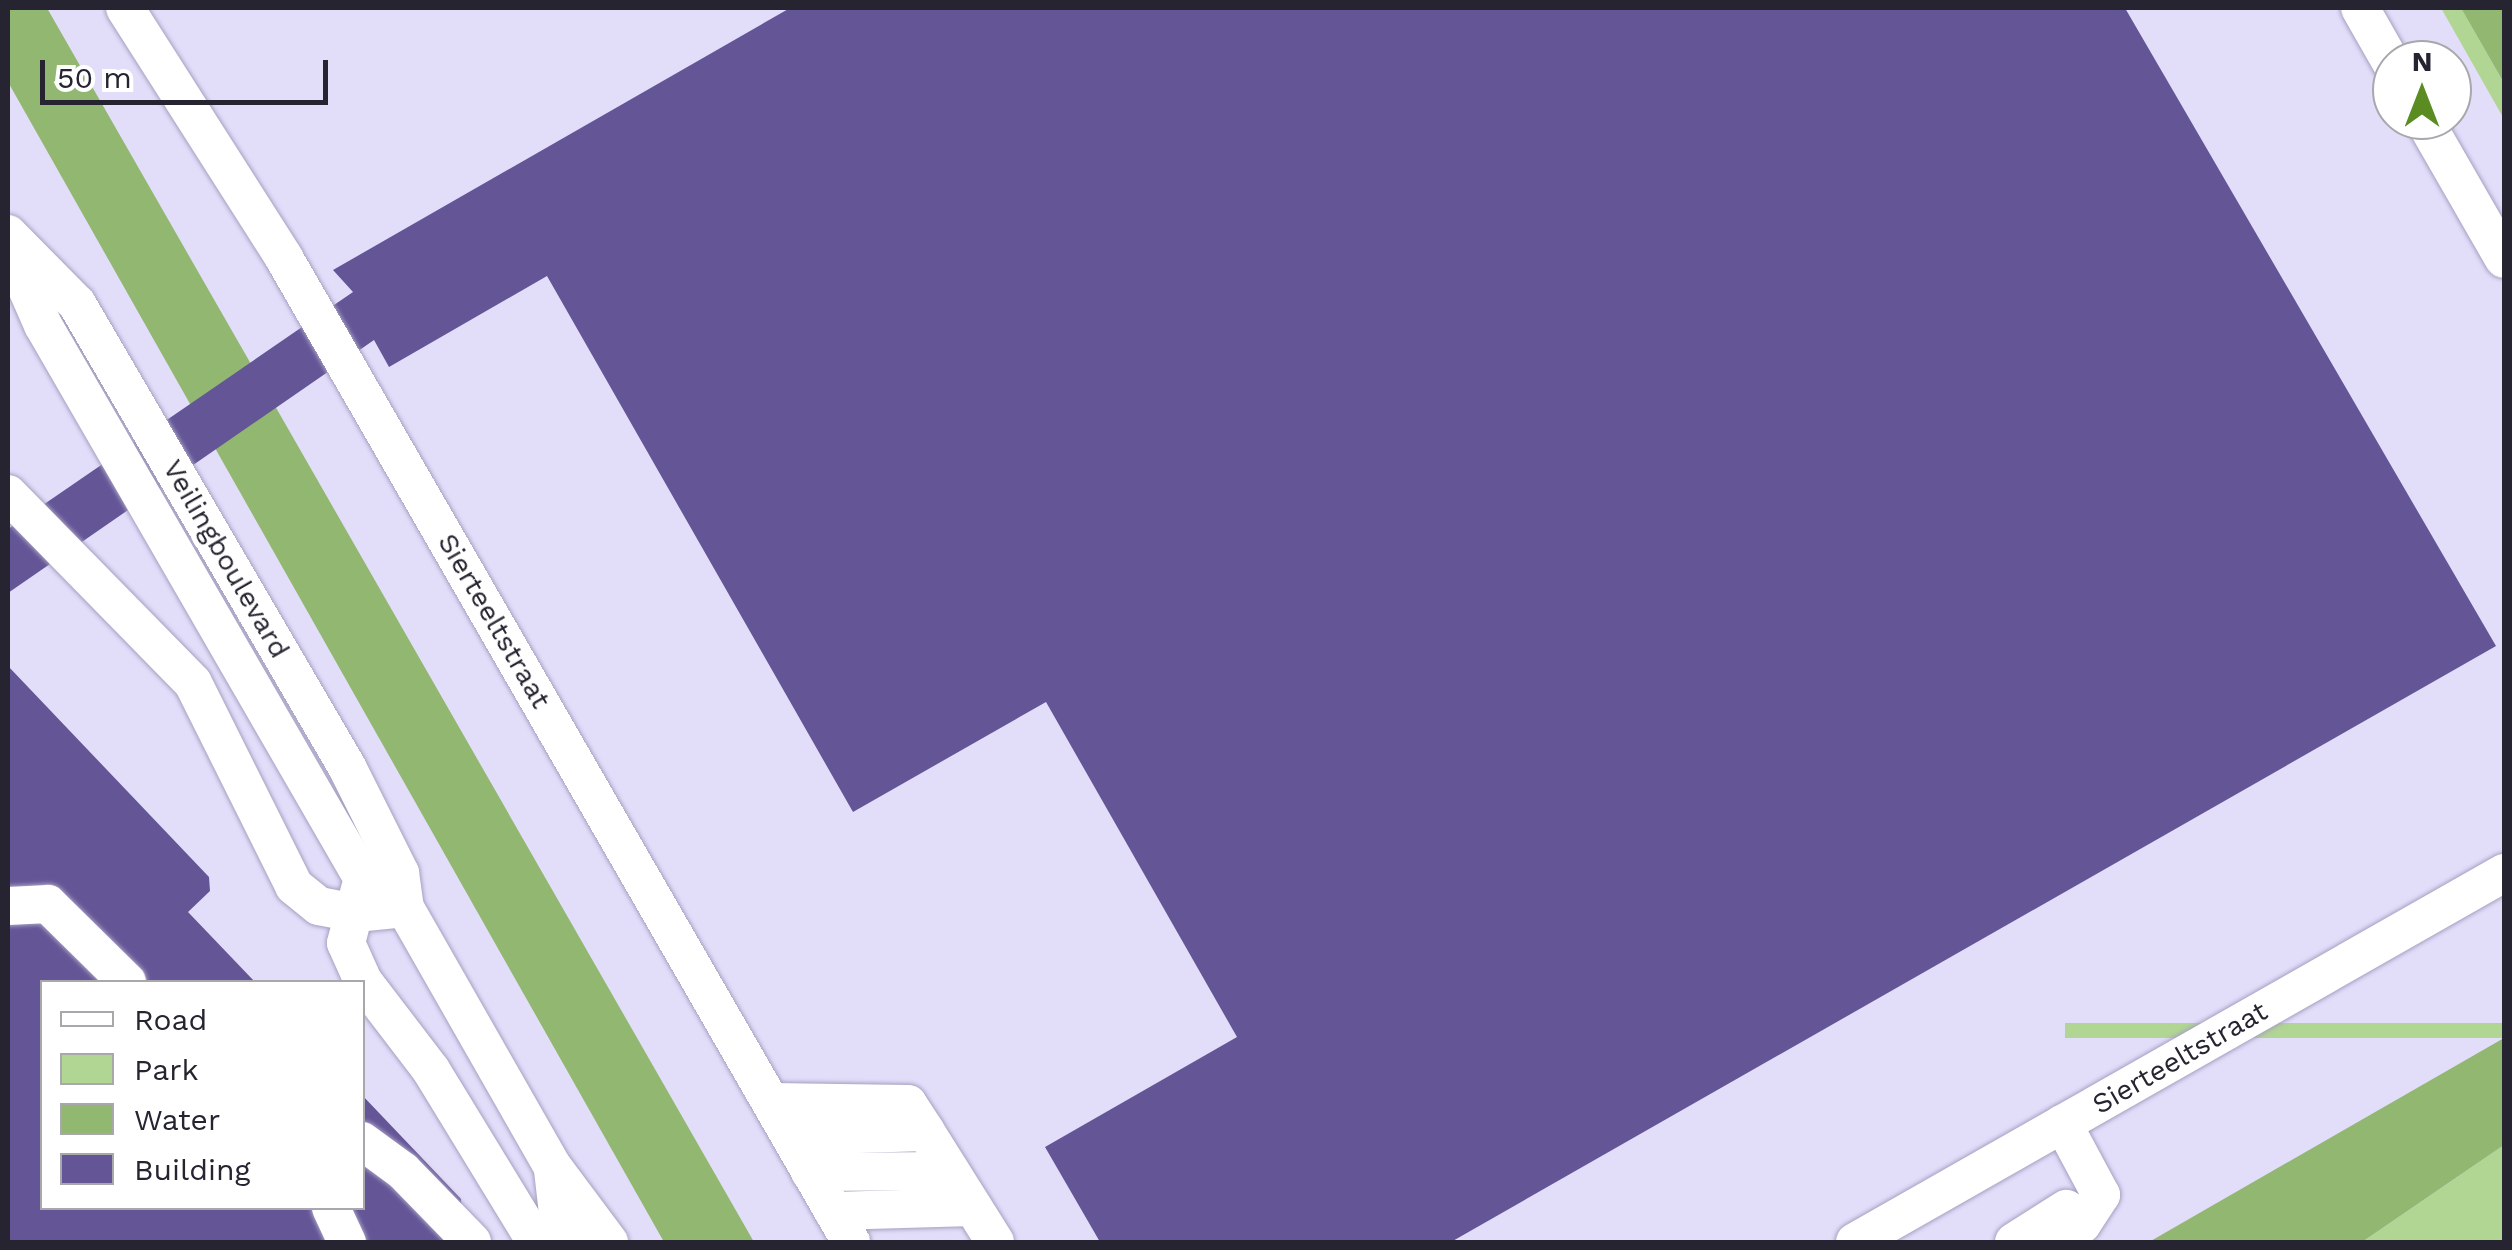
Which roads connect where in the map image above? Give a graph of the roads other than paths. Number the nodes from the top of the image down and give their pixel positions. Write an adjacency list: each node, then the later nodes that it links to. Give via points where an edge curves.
1 (125, 8): 18 (lane, Sierteeltstraat, via 284,258)
2 (2360, 8): 3 (lane)
3 (2378, 40)
4 (2435, 140): 7 (lane)
5 (8, 234): 14 (lane, Veilingboulevard, via 78,304 347,767 400,873)
6 (8, 243): 9 (lane, Veilingboulevard)
7 (2504, 260)
8 (8, 284): 9 (lane)
9 (43, 325): 12 (lane, Veilingboulevard)
10 (8, 494): 12 (lane, via 193,683 294,886 319,906)
11 (2504, 873): 19 (lane, Sierteeltstraat)
12 (359, 895): 14 (lane); 16 (lane, via 346,943)
13 (8, 906): 15 (lane, via 48,904)
14 (405, 908): 23 (lane, Veilingboulevard)
15 (125, 980)
16 (363, 980)
17 (365, 984): 32 (lane, via 431,1070)
18 (770, 1102): 20 (lane, via 908,1104); 21 (lane, Sierteeltstraat)
19 (2063, 1124): 26 (lane); 36 (lane, Sierteeltstraat)
20 (926, 1132): 21 (lane); 24 (lane)
21 (790, 1136): 25 (lane, Sierteeltstraat)
22 (367, 1155): 31 (lane, via 403,1171)
23 (553, 1168): 33 (lane, Veilingboulevard, via 559,1222); 34 (lane, Veilingboulevard)
24 (950, 1171): 25 (lane); 27 (lane)
25 (810, 1172): 29 (lane, Sierteeltstraat)
26 (2101, 1195): 37 (lane); 38 (lane, via 2082,1224)
27 (973, 1207): 29 (lane); 35 (lane)
28 (333, 1210): 30 (lane)
29 (842, 1227)
30 (347, 1242)
31 (472, 1242)
32 (536, 1242)
33 (570, 1242)
34 (609, 1242)
35 (995, 1242)
36 (1856, 1242)
37 (2014, 1242)
38 (2048, 1242)

